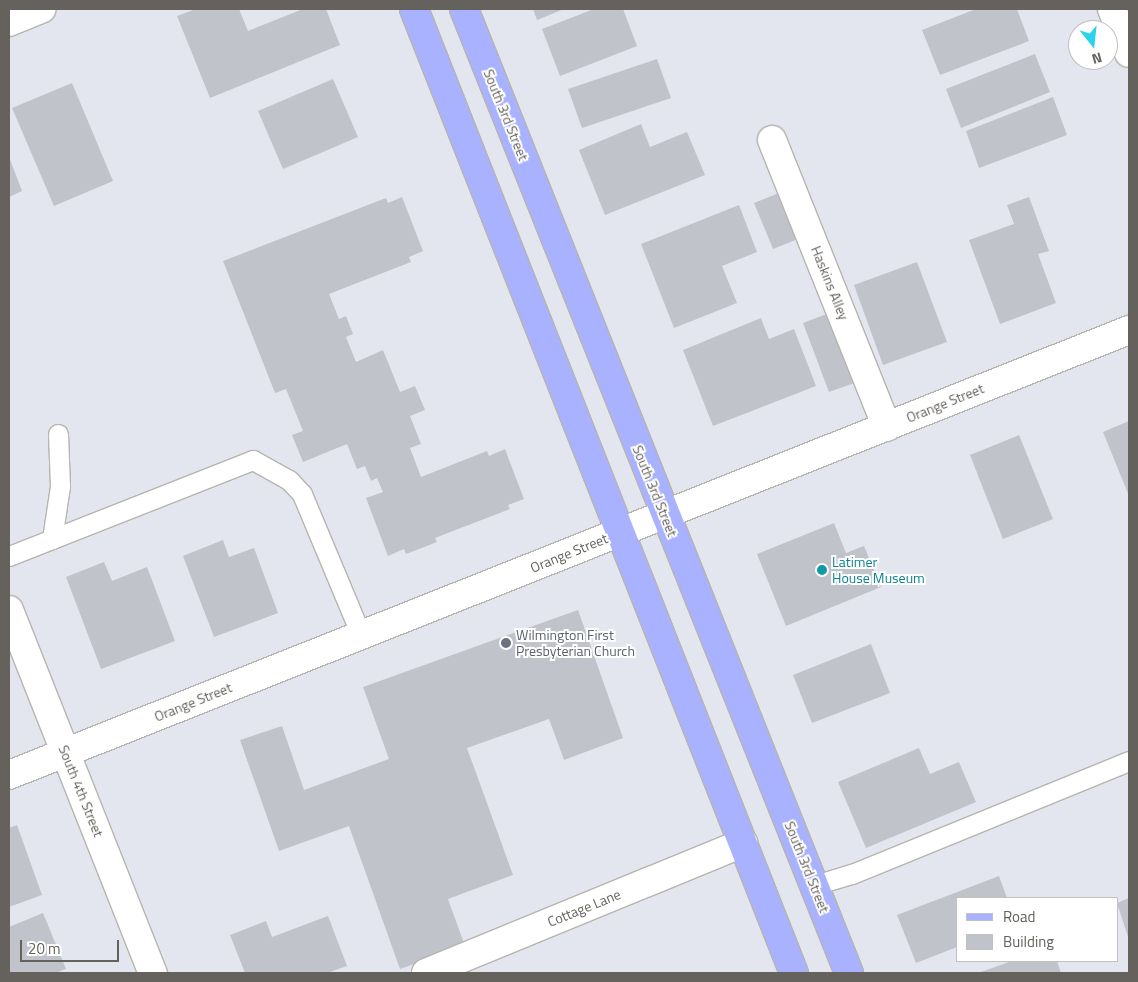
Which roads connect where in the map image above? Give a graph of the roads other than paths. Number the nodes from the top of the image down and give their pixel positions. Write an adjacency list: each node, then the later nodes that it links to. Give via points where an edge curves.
1 (42, 9): 5 (street)
2 (414, 9): 12 (main road)
3 (464, 9): 11 (main road, South 3rd Street)
4 (1112, 9): 6 (street)
5 (9, 22)
6 (1129, 53)
7 (772, 140): 9 (street, Haskins Alley)
8 (1129, 330): 9 (street, Orange Street)
9 (887, 426): 11 (street, Orange Street)
10 (58, 434): 13 (lane, via 60,486)
11 (665, 515): 12 (street, Orange Street); 21 (main road, South 3rd Street)
12 (622, 532): 16 (street, Orange Street); 20 (main road)
13 (52, 539): 14 (lane); 16 (lane, via 254,460 289,480 302,494)
14 (9, 556)
15 (9, 610): 17 (street, South 4th Street)
16 (361, 636): 17 (street, Orange Street)
17 (66, 753): 19 (street, Orange Street); 22 (street, South 4th Street)
18 (1129, 761): 21 (lane, via 852,874)
19 (9, 775)
20 (743, 843): 23 (street, Cottage Lane); 24 (main road)
21 (815, 885): 25 (main road, South 3rd Street)
22 (153, 973)
23 (426, 973)
24 (794, 973)
25 (849, 973)

